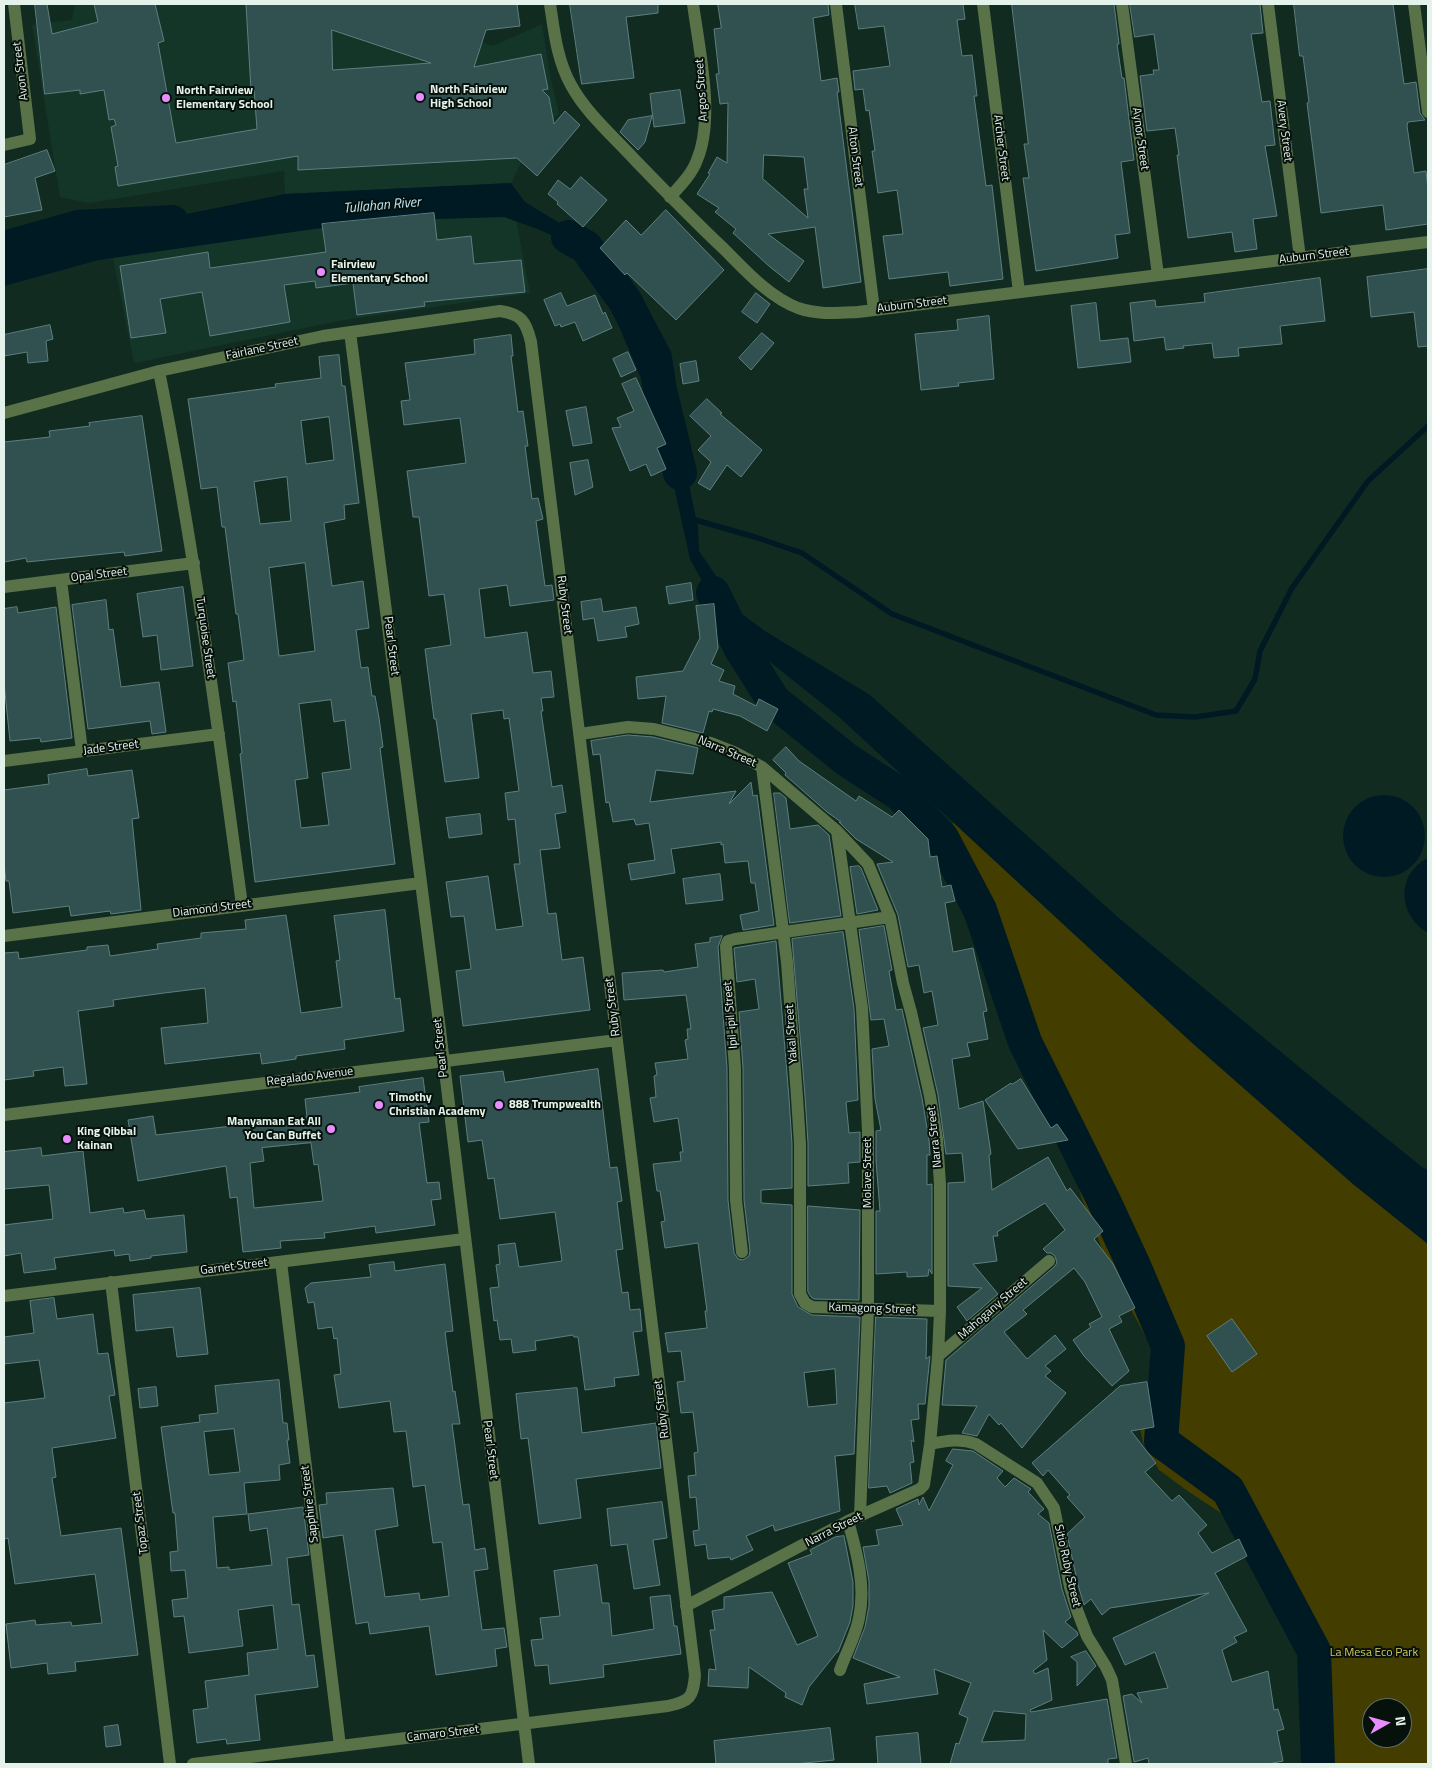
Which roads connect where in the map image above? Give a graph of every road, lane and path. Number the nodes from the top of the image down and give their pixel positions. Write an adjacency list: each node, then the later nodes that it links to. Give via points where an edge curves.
1 (14, 4): 10 (street, Avon Street, via 30,139)
2 (550, 4): 11 (street, Auburn Street, via 557,47 571,85 592,114)
3 (693, 4): 11 (street, Argos Street, via 705,98 704,140 697,161)
4 (836, 4): 16 (street, Alton Street)
5 (983, 4): 15 (street, Archer Street)
6 (1122, 4): 14 (street, Aynor Street)
7 (1268, 4): 13 (street, Avery Street)
8 (1414, 4): 9 (street)
9 (1428, 112)
10 (4, 145)
11 (670, 197): 16 (street, Auburn Street, via 775,295 815,312 835,314)
12 (1428, 242): 13 (street, Auburn Street)
13 (1300, 258): 14 (street, Auburn Street)
14 (1158, 275): 15 (street, Auburn Street)
15 (1020, 292): 16 (street, Auburn Street)
16 (874, 310)
17 (523, 320): 18 (street, Fairlane Street, via 513,313 500,311); 25 (street, Ruby Street, via 532,342)
18 (350, 332): 19 (street, Fairlane Street); 30 (street, Pearl Street)
19 (159, 371): 20 (street, Fairlane Street); 21 (street, Turquoise Street)
20 (4, 413)
21 (194, 563): 22 (street, Opal Street); 24 (street, Turquoise Street)
22 (60, 580): 23 (street, Opal Street); 26 (street)
23 (4, 587)
24 (219, 734): 26 (street, Jade Street); 31 (street, Turquoise Street)
25 (580, 734): 28 (street, Narra Street, via 628,728 654,729 710,743); 36 (street, Ruby Street)
26 (82, 751): 27 (street, Jade Street)
27 (4, 761)
28 (762, 767): 29 (street, Narra Street); 34 (street, Yakal Street)
29 (837, 831): 32 (street, Narra Street, via 868,864); 33 (street, Molave Street)
30 (421, 883): 31 (street, Diamond Street); 37 (street, Pearl Street)
31 (242, 906): 35 (street, Diamond Street)
32 (890, 917): 33 (street, Ipil-ipil Street); 47 (street, Narra Street, via 937,1139)
33 (850, 923): 34 (street, Ipil-ipil Street); 46 (street, Molave Street, via 864,1032 868,1132)
34 (783, 932): 40 (street, Ipil-ipil Street, via 735,939 728,941 726,946 735,1068 736,1200); 45 (street, Yakal Street, via 798,1106 800,1294)
35 (4, 936)
36 (617, 1040): 37 (street, Regalado Avenue); 52 (street, Ruby Street)
37 (443, 1061): 38 (street, Regalado Avenue); 39 (street, Pearl Street)
38 (4, 1115)
39 (464, 1239): 41 (street, Garnet Street); 55 (street, Pearl Street)
40 (742, 1252)
41 (280, 1262): 43 (street, Garnet Street); 56 (street, Sapphire Street)
42 (1049, 1262): 48 (street, Mahogany Street)
43 (111, 1282): 44 (street, Garnet Street); 57 (street, Topaz Street)
44 (4, 1296)
45 (805, 1302): 46 (street, Kamagong Street, via 812,1307)
46 (868, 1309): 47 (street, Kamagong Street); 50 (street, Molave Street)
47 (940, 1311): 48 (street, Narra Street)
48 (938, 1356): 49 (street, Narra Street)
49 (930, 1444): 50 (street, Narra Street, via 925,1480 920,1489); 60 (street, Sitio Ruby Street, via 967,1440 1037,1483 1046,1494 1054,1508 1077,1610 1087,1636 1112,1680)
50 (860, 1516): 51 (street, Narra Street)
51 (848, 1522): 52 (street, Narra Street); 53 (street, via 863,1600)
52 (686, 1606): 54 (street, Ruby Street, via 695,1675)
53 (840, 1670)
54 (691, 1696): 55 (street, Camaro Street, via 668,1706)
55 (524, 1724): 56 (street, Camaro Street); 59 (street, Pearl Street)
56 (340, 1746): 58 (street, Camaro Street)
57 (170, 1764)
58 (193, 1764)
59 (529, 1764)
60 (1126, 1764)

